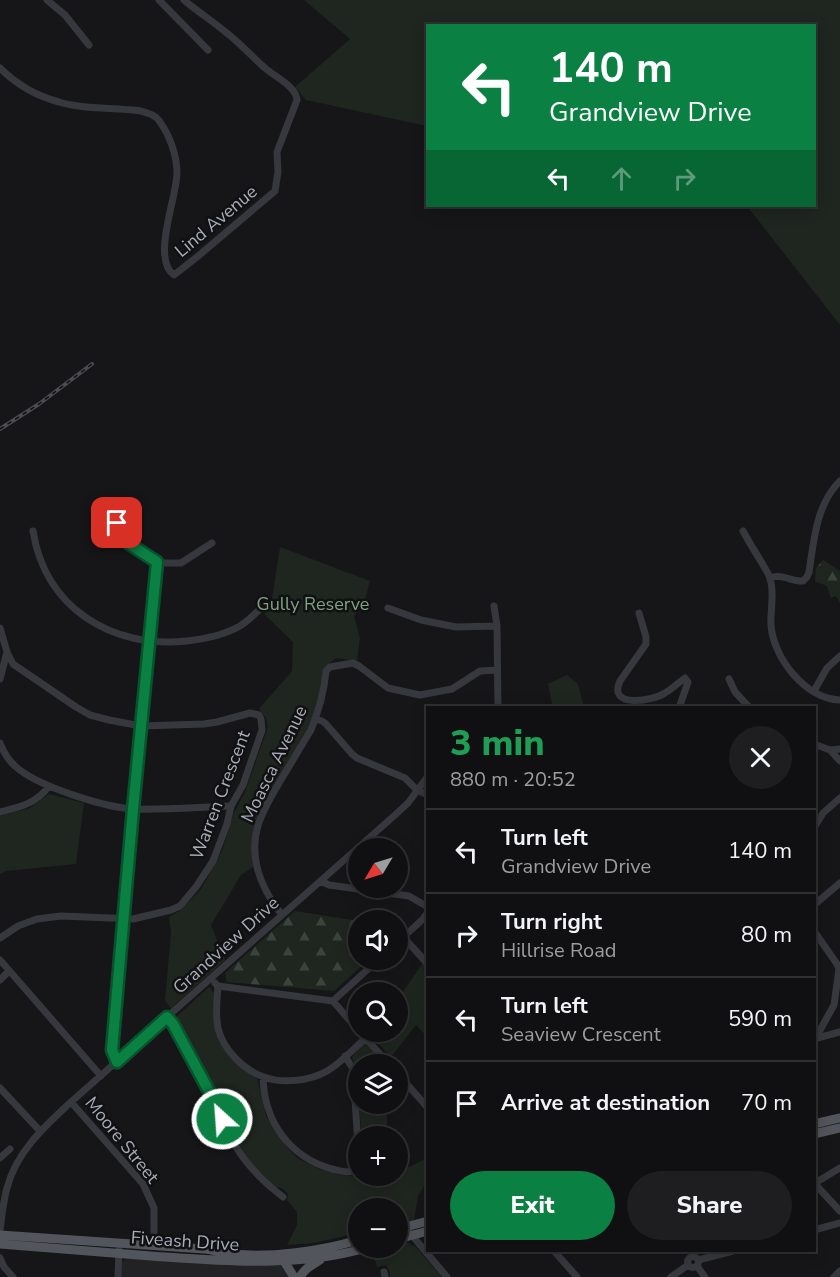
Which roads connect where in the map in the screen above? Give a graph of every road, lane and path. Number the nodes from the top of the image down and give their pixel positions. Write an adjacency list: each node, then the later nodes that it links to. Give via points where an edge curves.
1 (47, 0): 4 (street)
2 (159, 0): 5 (street)
3 (184, 0): 6 (street, Lind Avenue, via 290,87 297,100 277,152 276,189 174,275 168,270 164,252 176,186 176,158 158,119 141,111 103,109 45,98)
4 (89, 45)
5 (208, 50)
6 (0, 68)
7 (840, 481): 13 (street, via 821,509 807,578 798,582 786,577)
8 (111, 508): 12 (street, via 123,538)
9 (33, 531): 20 (street, via 45,572 68,603 103,627)
10 (743, 531): 13 (street)
11 (212, 543): 12 (street, via 181,563)
12 (157, 562): 20 (street)
13 (770, 578): 26 (street, via 775,646 793,674)
14 (267, 602): 20 (street, via 241,625 215,636 175,643)
15 (494, 606): 18 (street)
16 (388, 608): 18 (street, via 456,627)
17 (639, 613): 29 (street, via 646,644 620,681 619,694 629,702 664,694 685,678 688,682)
18 (497, 626): 23 (street)
19 (0, 628): 21 (street)
20 (149, 642): 32 (street)
21 (7, 652): 24 (street); 32 (street, via 13,664 90,715)
22 (840, 656): 26 (street, via 827,668)
23 (497, 670): 28 (street); 31 (street, Moasca Avenue, via 480,671 452,689 420,695 388,688 352,663 330,667)
24 (0, 679)
25 (729, 679): 30 (street)
26 (814, 691): 27 (street)
27 (840, 700)
28 (498, 706)
29 (681, 706)
30 (748, 706)
31 (315, 719): 40 (street, via 326,724 357,758 405,778); 54 (street, Moasca Avenue, via 270,799 255,839 257,873)
32 (141, 726): 43 (street, Warren Crescent, via 217,723 246,713 259,715 262,730 243,785); 44 (street)
33 (0, 743): 39 (street, via 15,767)
34 (816, 745): 36 (street)
35 (840, 749): 36 (street)
36 (830, 750): 37 (street)
37 (840, 761)
38 (426, 779): 40 (street, Grandview Drive)
39 (49, 786): 44 (street); 46 (street, via 29,804)
40 (417, 790): 41 (street); 49 (street, Grandview Drive, via 408,803)
41 (426, 794)
42 (840, 798): 47 (street)
43 (231, 806): 44 (street); 55 (street, Warren Crescent, via 213,861 180,906)
44 (133, 809): 55 (street)
45 (816, 809): 47 (street)
46 (0, 812)
47 (823, 813): 48 (street)
48 (816, 825)
49 (321, 881): 52 (street, via 409,896); 54 (street, Grandview Drive)
50 (840, 883): 51 (street)
51 (816, 903)
52 (426, 909)
53 (426, 913): 56 (street)
54 (282, 915): 64 (street, Grandview Drive)
55 (124, 920): 58 (street, Warren Crescent, via 83,916 37,919); 77 (street, via 112,1050)
56 (408, 933)
57 (816, 934): 71 (street, via 839,969 834,1005)
58 (0, 938)
59 (408, 947): 61 (street)
60 (0, 960): 63 (street)
61 (426, 962)
62 (367, 970): 67 (street)
63 (9, 971): 65 (street); 78 (street)
64 (212, 979): 66 (street); 68 (street, Grandview Drive)
65 (0, 980)
66 (218, 986): 67 (street); 79 (street, via 218,1027 226,1046 239,1061)
67 (333, 1001): 69 (street)
68 (167, 1017): 77 (street, Grandview Drive); 97 (street, via 238,1151 264,1183)
69 (348, 1018)
70 (840, 1032): 72 (street)
71 (816, 1037)
72 (816, 1039)
73 (355, 1042): 76 (street)
74 (370, 1042): 75 (street)
75 (380, 1054)
76 (345, 1056): 79 (street, via 327,1071 306,1079 278,1081); 86 (street, via 353,1069)
77 (117, 1062): 78 (street, Grandview Drive)
78 (100, 1076): 82 (street, Grandview Drive)
79 (263, 1077): 93 (street, via 263,1094 270,1113 291,1147 325,1167)
80 (408, 1085): 83 (street)
81 (0, 1088): 88 (street)
82 (71, 1102): 88 (street, Grandview Drive); 107 (street, Moore Street, via 143,1184 154,1208)
83 (426, 1106)
84 (840, 1118): 85 (main road)
85 (816, 1124)
86 (357, 1126)
87 (840, 1128): 89 (main road)
88 (40, 1131): 96 (street, Grandview Drive)
89 (816, 1134)
90 (10, 1149): 91 (street)
91 (0, 1158)
92 (840, 1168): 94 (street)
93 (348, 1172)
94 (816, 1182)
95 (816, 1184): 99 (street)
96 (3, 1187): 98 (street, Grandview Drive)
97 (283, 1197)
98 (2, 1211): 106 (street, Grandview Drive)
99 (840, 1211)
100 (426, 1222): 102 (main road)
101 (840, 1223): 103 (street)
102 (408, 1229)
103 (816, 1229)
104 (408, 1230): 105 (main road)
105 (426, 1231)
106 (0, 1232): 111 (main road, Fiveash Drive)
107 (154, 1232)
108 (408, 1233): 127 (street)
109 (348, 1243): 116 (main road, Fiveash Drive)
110 (0, 1244): 111 (main road, Fiveash Drive)
111 (119, 1248): 116 (main road, Fiveash Drive); 119 (main road, Fiveash Drive, via 215,1260); 124 (street)
112 (348, 1252): 117 (main road, Fiveash Drive)
113 (555, 1252): 128 (street)
114 (683, 1252): 120 (street)
115 (730, 1252): 121 (street)
116 (300, 1256): 117 (main road, Fiveash Drive); 119 (main road, Fiveash Drive); 126 (street)
117 (328, 1257): 126 (main road, via 310,1266)
118 (0, 1258): 123 (street)
119 (284, 1261): 125 (main road)
120 (689, 1262): 121 (street, via 693,1268); 129 (street)
121 (697, 1263): 130 (street)
122 (840, 1271): 131 (street)
123 (13, 1277)
124 (118, 1277)
125 (294, 1277)
126 (300, 1277)
127 (447, 1277)
128 (577, 1277)
129 (671, 1277)
130 (705, 1277)
131 (834, 1277)

